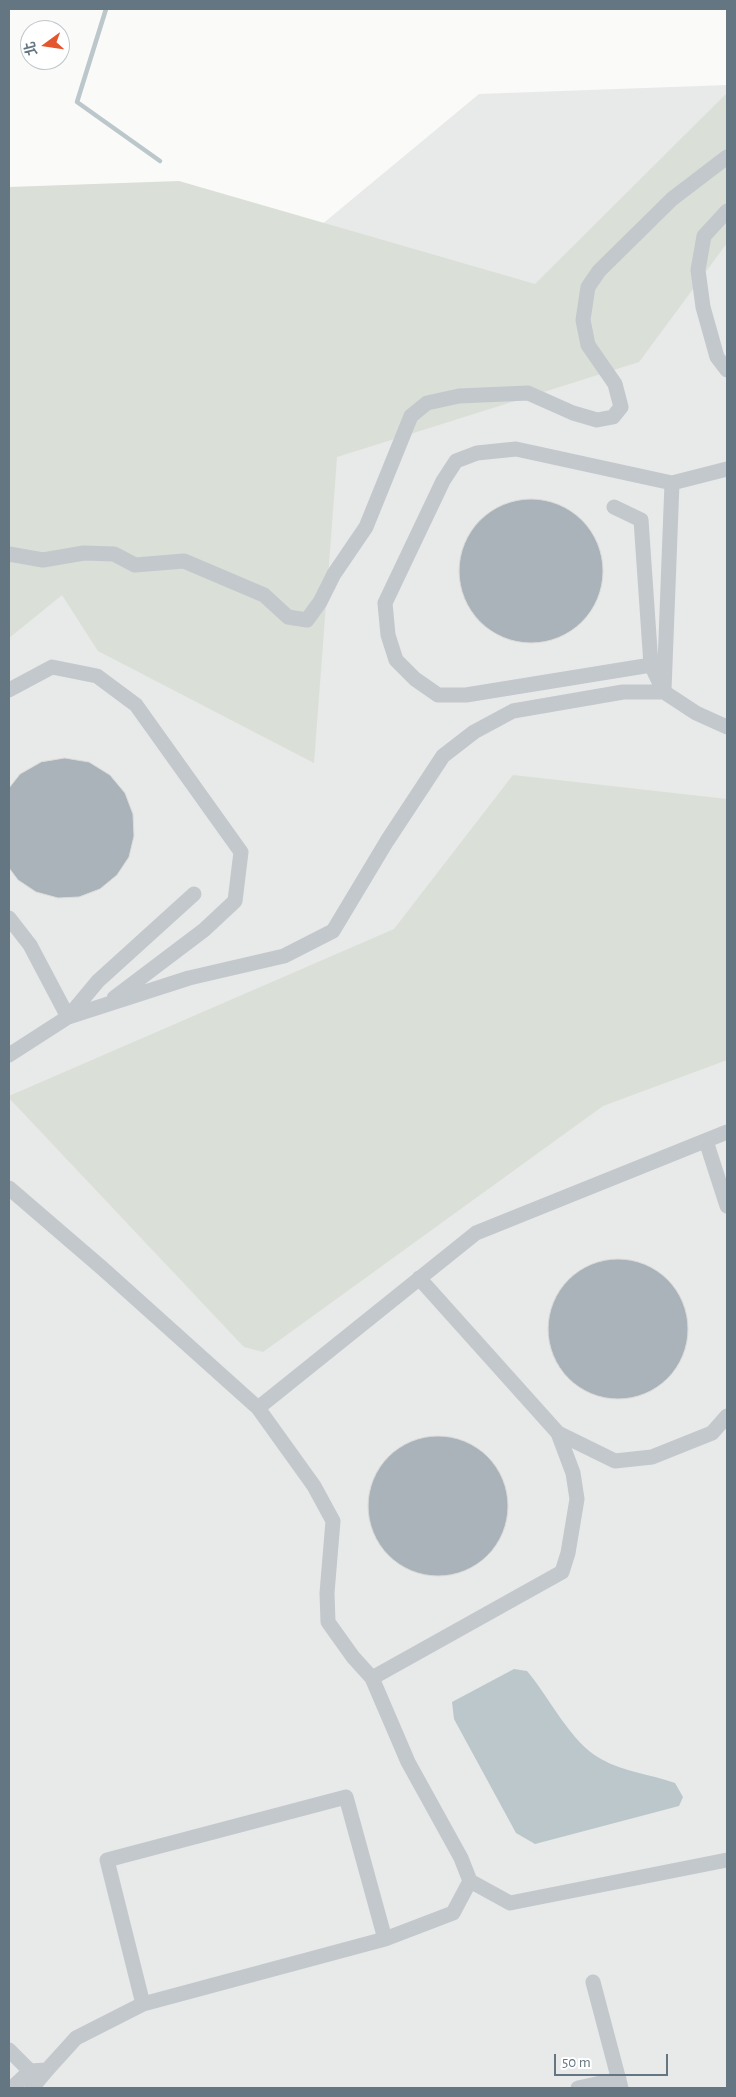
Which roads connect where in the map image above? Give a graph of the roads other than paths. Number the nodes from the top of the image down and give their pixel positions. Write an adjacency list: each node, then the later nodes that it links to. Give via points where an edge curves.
1 (727, 157): 7 (lane, via 672,199 598,271 588,287 584,320 588,345 615,384 621,407 613,417 598,420 528,393 459,396 426,404 411,416 366,528 307,620 288,617 264,595 184,561 135,564 114,554 84,553 43,560)
2 (727, 211): 3 (lane, via 704,236 698,270 703,308 717,357)
3 (727, 370)
4 (727, 469): 5 (lane)
5 (672, 483): 8 (lane, via 516,448 477,453 456,461 443,480 385,603 388,635 396,660 438,695 466,695); 10 (lane)
6 (614, 507): 8 (lane, via 641,520)
7 (9, 554)
8 (650, 665): 10 (lane)
9 (9, 690): 14 (lane, via 52,667 97,676 136,705 241,852 235,902 204,930)
10 (664, 692): 11 (lane); 14 (lane, via 623,692 513,711 474,732 443,756 333,931 284,956 189,978)
11 (727, 728)
12 (194, 894): 15 (lane, via 98,981)
13 (9, 918): 15 (lane, via 30,945)
14 (103, 1006): 15 (lane)
15 (68, 1017): 16 (lane)
16 (9, 1055)
17 (727, 1132): 18 (lane)
18 (706, 1141): 21 (lane); 22 (lane, via 476,1233)
19 (9, 1188): 20 (lane); 23 (lane)
20 (9, 1195)
21 (727, 1206)
22 (419, 1278): 23 (lane); 25 (lane)
23 (258, 1408): 26 (lane, via 314,1486 333,1521 328,1622)
24 (727, 1416): 25 (lane, via 712,1433 652,1457 615,1460)
25 (558, 1433): 26 (lane, via 573,1473 578,1499 562,1572)
26 (372, 1678): 28 (lane, via 408,1762 461,1858)
27 (727, 1860): 28 (lane, via 510,1902)
28 (470, 1881): 29 (lane, via 453,1913)
29 (385, 1938): 31 (lane); 31 (lane, via 346,1797 116,1857 107,1860)
30 (593, 1982): 35 (lane)
31 (143, 2004): 34 (lane, via 76,2038)
32 (9, 2050): 33 (lane)
33 (30, 2070): 34 (lane); 36 (lane)
34 (47, 2070): 37 (lane)
35 (620, 2083): 38 (lane)
36 (12, 2088)
37 (32, 2088)
38 (578, 2088)

